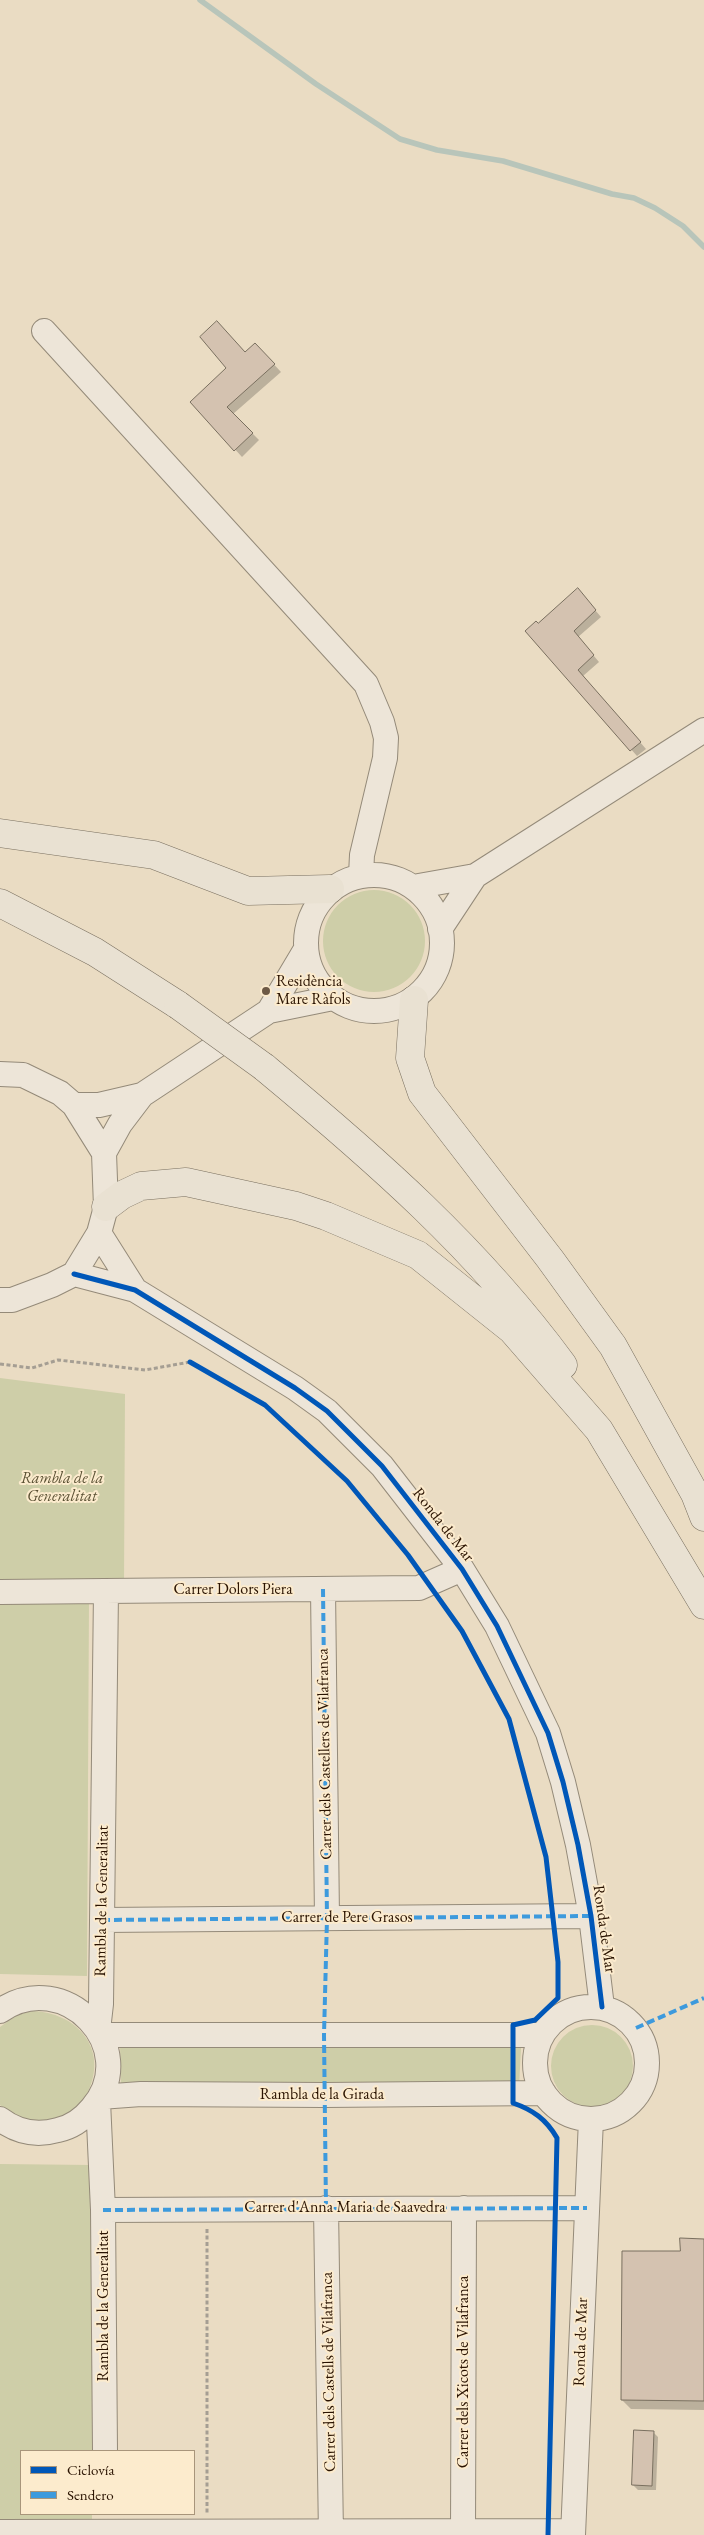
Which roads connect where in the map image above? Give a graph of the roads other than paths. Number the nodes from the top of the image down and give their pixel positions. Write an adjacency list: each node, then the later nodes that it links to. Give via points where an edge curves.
1 (44, 331): 4 (street, via 366,684 386,738 385,758 362,855)
2 (704, 730): 5 (street)
3 (0, 832): 7 (highway, via 154,856 248,891)
4 (361, 876): 6 (street, via 382,874); 7 (street)
5 (475, 876): 6 (street); 9 (street)
6 (413, 887): 9 (street, via 431,907)
7 (330, 889): 10 (street, via 310,918)
8 (0, 902): 25 (highway, bridge, via 95,952 178,1005 264,1067 379,1164 464,1246 534,1325 644,1474)
9 (440, 929): 12 (street, via 439,966)
10 (306, 949): 11 (street, via 311,970 320,986); 13 (street)
11 (333, 998): 12 (street, via 348,1007 369,1012 392,1010); 13 (street)
12 (414, 1000): 23 (highway, via 410,1058 422,1093 613,1346 695,1494)
13 (269, 1011): 15 (street)
14 (0, 1074): 16 (street, via 23,1075 60,1093)
15 (142, 1095): 16 (street, via 100,1105); 17 (street, via 120,1124)
16 (74, 1105): 17 (street)
17 (104, 1153): 18 (street)
18 (106, 1207): 19 (street); 29 (highway, via 140,1186 186,1182 296,1206 418,1255 512,1330 599,1430)
19 (99, 1233): 20 (street); 21 (street, Ronda de Mar)
20 (74, 1274): 21 (street, Ronda de Mar); 22 (street, via 12,1300)
21 (135, 1290): 24 (street, Ronda de Mar, via 326,1411 382,1466)
22 (0, 1300)
23 (704, 1517)
24 (462, 1569): 26 (street, Carrer Dolors Piera, via 419,1588); 30 (street, Ronda de Mar, via 497,1626 548,1732 578,1845)
25 (704, 1582)
26 (323, 1589): 27 (street, Carrer Dolors Piera); 31 (street, Carrer dels Castellers de Vilafranca)
27 (106, 1591): 28 (street, Carrer Dolors Piera); 32 (street, Rambla de la Generalitat)
28 (0, 1592)
29 (704, 1605)
30 (591, 1916): 31 (street, Carrer de Pere Grasos); 33 (street, Ronda de Mar)
31 (326, 1918): 32 (street, Carrer de Pere Grasos)
32 (102, 1920): 35 (street, Rambla de la Generalitat)
33 (602, 2007): 36 (street, via 584,2006 568,2012 553,2021); 39 (street, via 626,2018 636,2028 648,2061 638,2095 609,2117)
34 (0, 2011): 35 (street, via 28,1998 48,1998 68,2003 80,2011)
35 (100, 2033): 36 (street); 38 (street, via 108,2065)
36 (542, 2035): 37 (street, via 535,2064 537,2079)
37 (544, 2093): 38 (street, Rambla de la Girada, via 141,2094); 39 (street, via 564,2112)
38 (99, 2099): 40 (street, via 84,2117 67,2128 48,2133 28,2132); 44 (street, Rambla de la Generalitat)
39 (591, 2119): 43 (street, Ronda de Mar)
40 (0, 2120)
41 (326, 2208): 42 (street, Carrer d'Anna Maria de Saavedra); 44 (street, Carrer d'Anna Maria de Saavedra); 48 (street, Carrer dels Castells de Vilafranca)
42 (464, 2208): 43 (street, Carrer d'Anna Maria de Saavedra); 49 (street, Carrer dels Xicots de Vilafranca)
43 (587, 2208): 50 (street, Ronda de Mar)
44 (103, 2210): 45 (street, Rambla de la Generalitat)
45 (105, 2450)
46 (105, 2527): 47 (street); 48 (street)
47 (0, 2532)
48 (331, 2533): 49 (street)
49 (463, 2533): 50 (street)
50 (573, 2533)

